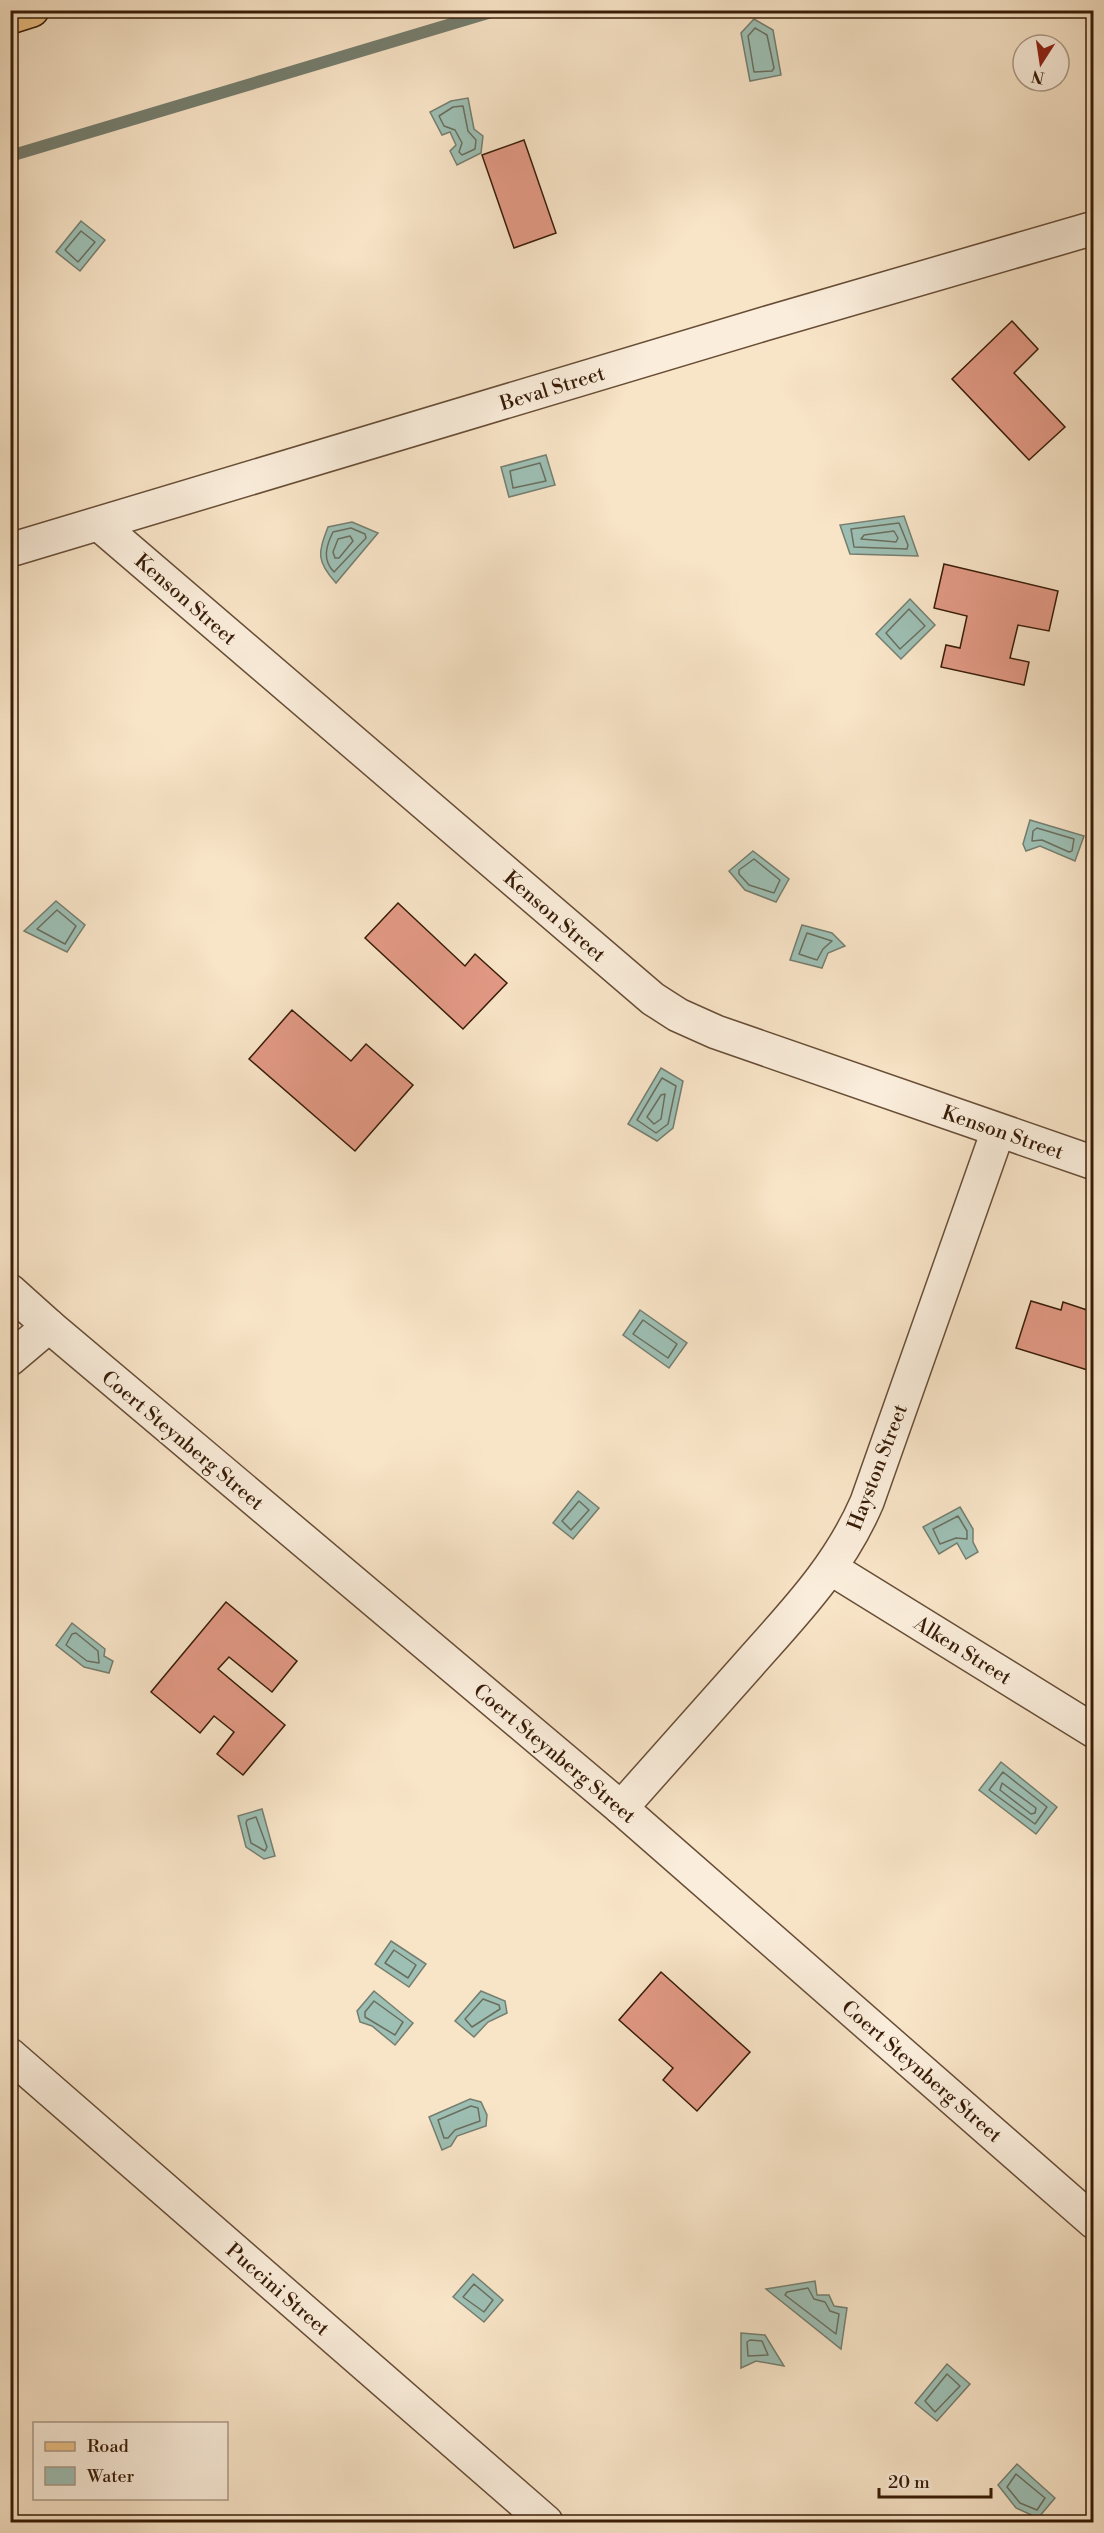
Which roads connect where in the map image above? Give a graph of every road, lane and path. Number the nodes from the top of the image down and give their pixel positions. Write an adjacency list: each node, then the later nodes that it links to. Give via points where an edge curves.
1 (32, 10): 2 (main road)
2 (10, 17)
3 (1094, 228): 4 (street, Beval Street)
4 (100, 525): 5 (street, Beval Street); 6 (street, Kenson Street, via 653,999 716,1032)
5 (10, 550)
6 (998, 1131): 7 (street, Kenson Street); 11 (street, Hayston Street, via 867,1502)
7 (1094, 1163)
8 (10, 1291): 9 (street, Coert Steynberg Street)
9 (49, 1326): 10 (street); 13 (street, Coert Steynberg Street)
10 (10, 1359)
11 (832, 1569): 12 (street, Alken Street); 13 (street, Hayston Street)
12 (1094, 1731)
13 (621, 1808): 15 (street, Coert Steynberg Street)
14 (10, 2055): 16 (street, Puccini Street)
15 (1094, 2222)
16 (546, 2523)

